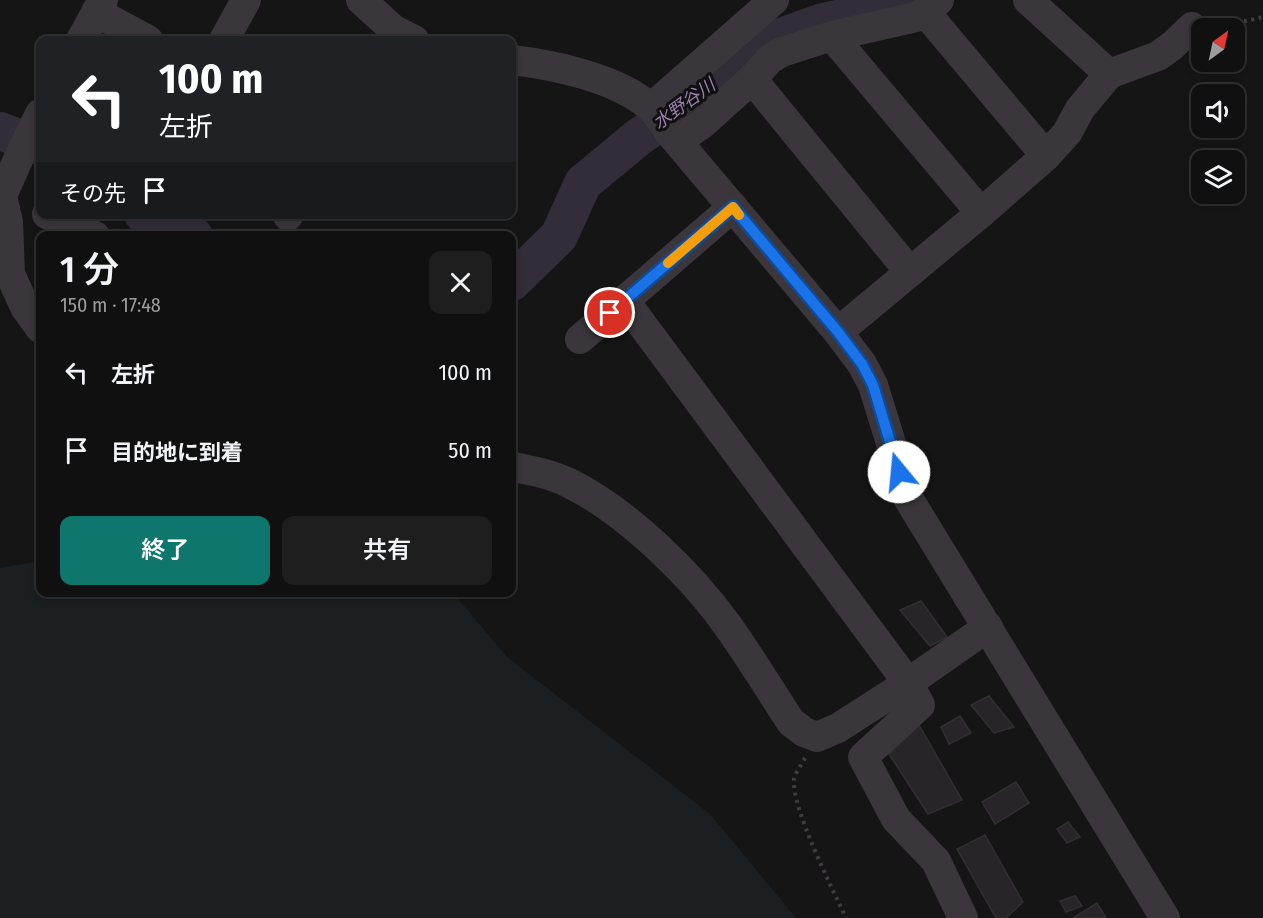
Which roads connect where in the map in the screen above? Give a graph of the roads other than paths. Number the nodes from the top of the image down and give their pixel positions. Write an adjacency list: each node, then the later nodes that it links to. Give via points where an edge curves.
1 (246, 0): 10 (street)
2 (361, 0): 11 (street)
3 (774, 0): 16 (street)
4 (1028, 0): 14 (street)
5 (100, 6): 8 (street); 9 (street)
6 (932, 6): 12 (street, via 916,16); 18 (street)
7 (1191, 28): 14 (street, via 1158,56)
8 (83, 36)
9 (142, 36)
10 (226, 36)
11 (397, 36)
12 (832, 36): 15 (street, via 782,52); 22 (street)
13 (516, 61): 16 (street, via 571,70 630,94)
14 (1109, 74): 18 (street)
15 (752, 79): 16 (street, via 702,124); 25 (street)
16 (664, 125): 20 (street)
17 (32, 130): 19 (street)
18 (1046, 156): 22 (street)
19 (1, 196): 21 (street); 27 (street, via 8,222 10,274)
20 (733, 207): 26 (street); 28 (street)
21 (36, 210)
22 (981, 213): 25 (street)
23 (58, 219): 24 (street)
24 (84, 231)
25 (909, 271): 28 (street)
26 (624, 300): 29 (street); 32 (street)
27 (36, 322)
28 (838, 332): 31 (street, via 873,385 908,498)
29 (580, 339)
30 (516, 468): 32 (street, via 567,482 602,501 661,550 728,625 791,722 804,732 817,736 838,728)
31 (988, 627): 32 (street); 34 (street)
32 (908, 683): 33 (street, via 920,705 863,757 896,819 936,861)
33 (963, 918)
34 (1165, 918)

